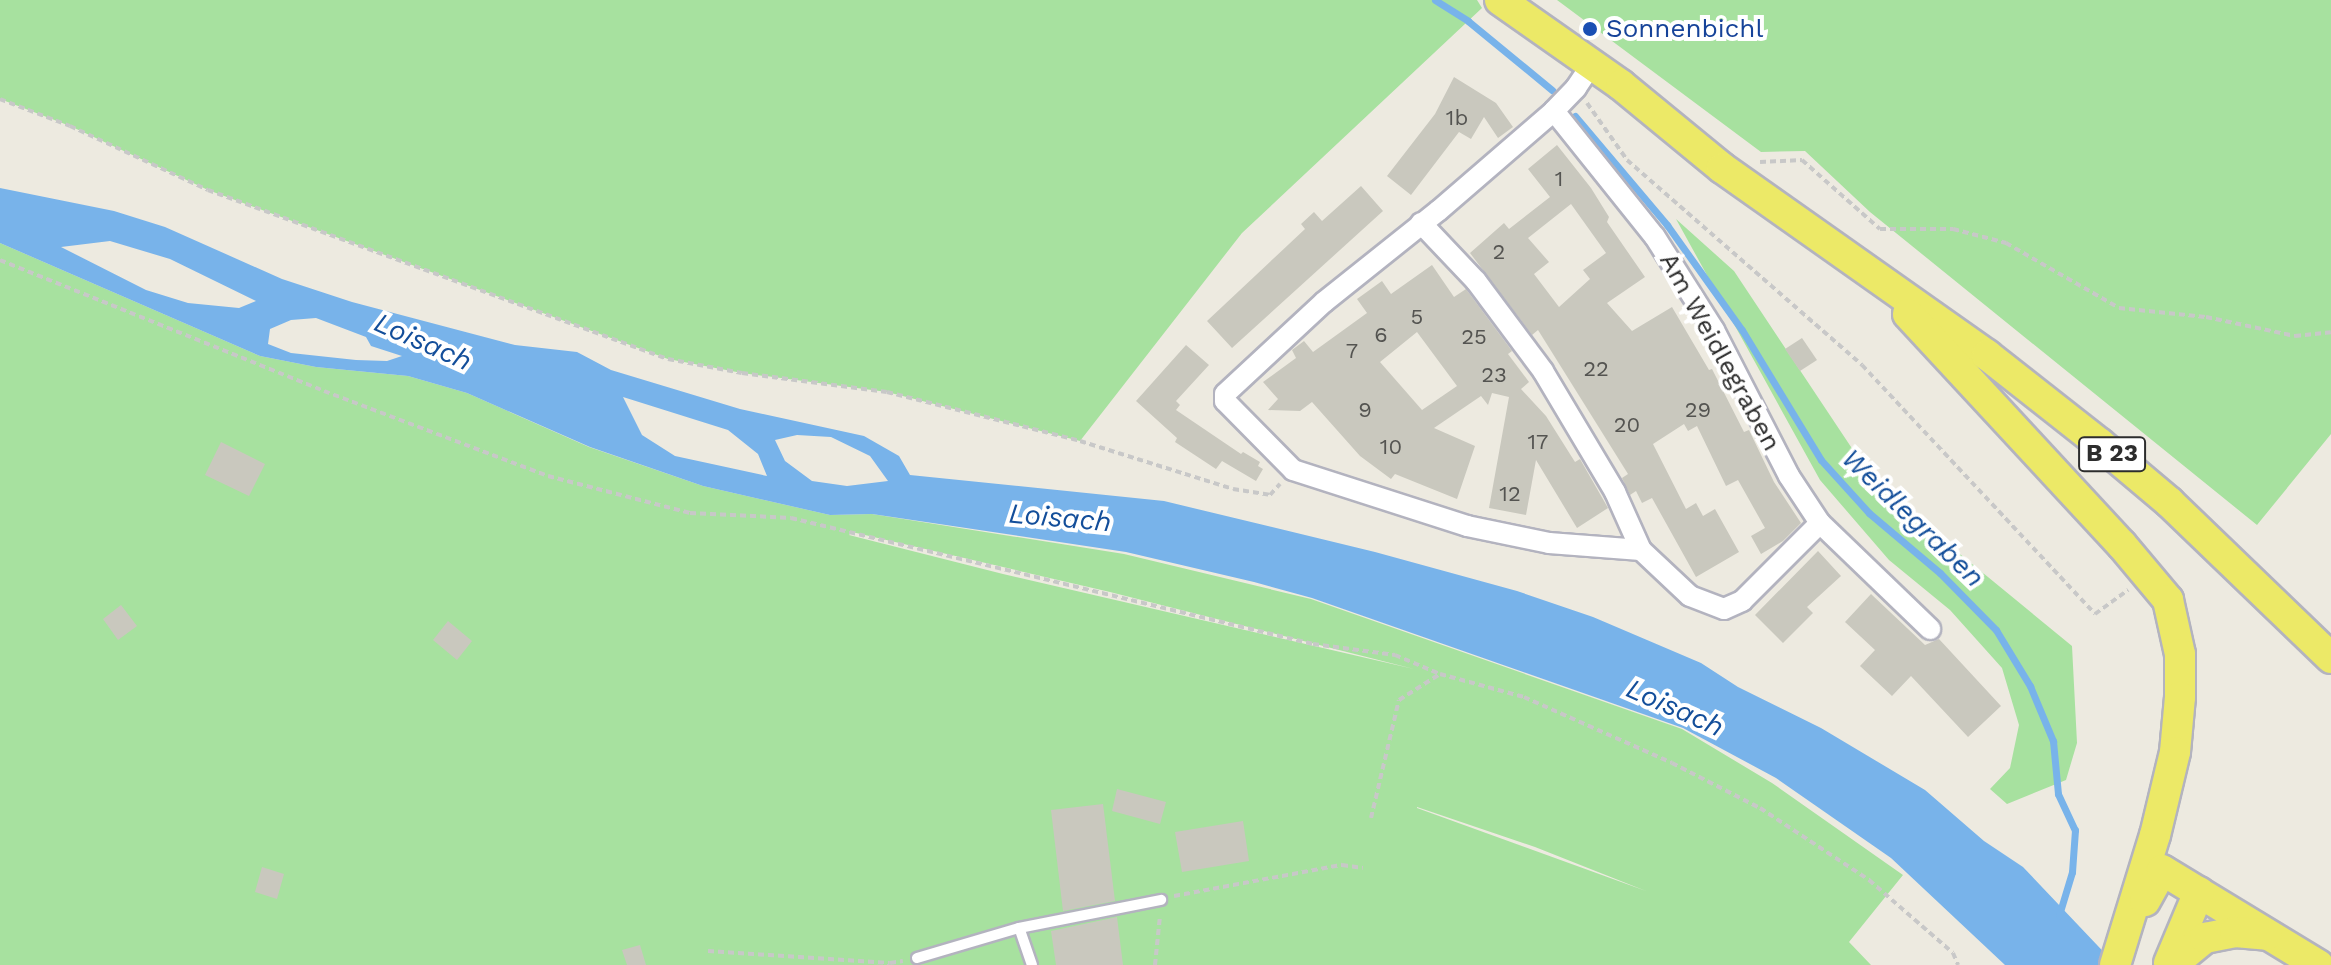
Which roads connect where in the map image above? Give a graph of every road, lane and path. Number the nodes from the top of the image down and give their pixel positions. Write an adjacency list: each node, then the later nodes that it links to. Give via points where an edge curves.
1 (1500, 0): 2 (main road, B 23)
2 (1584, 76): 4 (street); 5 (main road, B 23); 13 (path, via 1627,160 1862,365 2095,614)
3 (0, 99): 10 (path, via 208,190 668,359 887,392 1080,441 1233,489 1270,495)
4 (1554, 111): 6 (street); 11 (street, Am Weidlegraben, via 1655,237 1714,330 1789,476)
5 (1722, 168): 8 (main road, B 23); 9 (path, via 1802,160 1880,229 1953,229 2006,243 2119,308 2206,317 2295,336)
6 (1421, 223): 10 (street, via 1324,302 1225,394 1225,401); 12 (street, via 1476,281 1543,371 1615,492)
7 (0, 260): 16 (path, via 548,476 690,513 791,518 1313,644 1395,655)
8 (1872, 274): 13 (main road, B 23); 15 (main road, B 23, via 1987,355 2169,502)
9 (2331, 332)
10 (1293, 470): 12 (street, via 1467,526 1549,543)
11 (1820, 523): 12 (street, via 1742,601 1724,609 1690,596); 14 (street, Am Weidlegraben)
12 (1641, 550)
13 (2149, 574): 24 (main road, B 23, via 2168,600 2174,621 2180,697 2175,752)
14 (1930, 629)
15 (2331, 658)
16 (1440, 674): 17 (path, via 1399,700); 28 (path, via 1524,697 1760,808 1869,880 1953,953)
17 (1371, 818)
18 (1363, 868): 20 (path, via 1342,865)
19 (2199, 892): 22 (main road); 24 (main road, B 23, via 2162,870); 29 (main road)
20 (1161, 900): 21 (lane); 27 (path)
21 (1019, 928): 25 (lane); 26 (lane)
22 (2269, 935): 29 (main road, via 2235,932 2205,938); 30 (main road)
23 (708, 951): 25 (path, via 890,963)
24 (2118, 957)
25 (917, 958)
26 (1032, 965)
27 (1155, 965)
28 (1958, 965)
29 (2170, 965)
30 (2318, 965)

